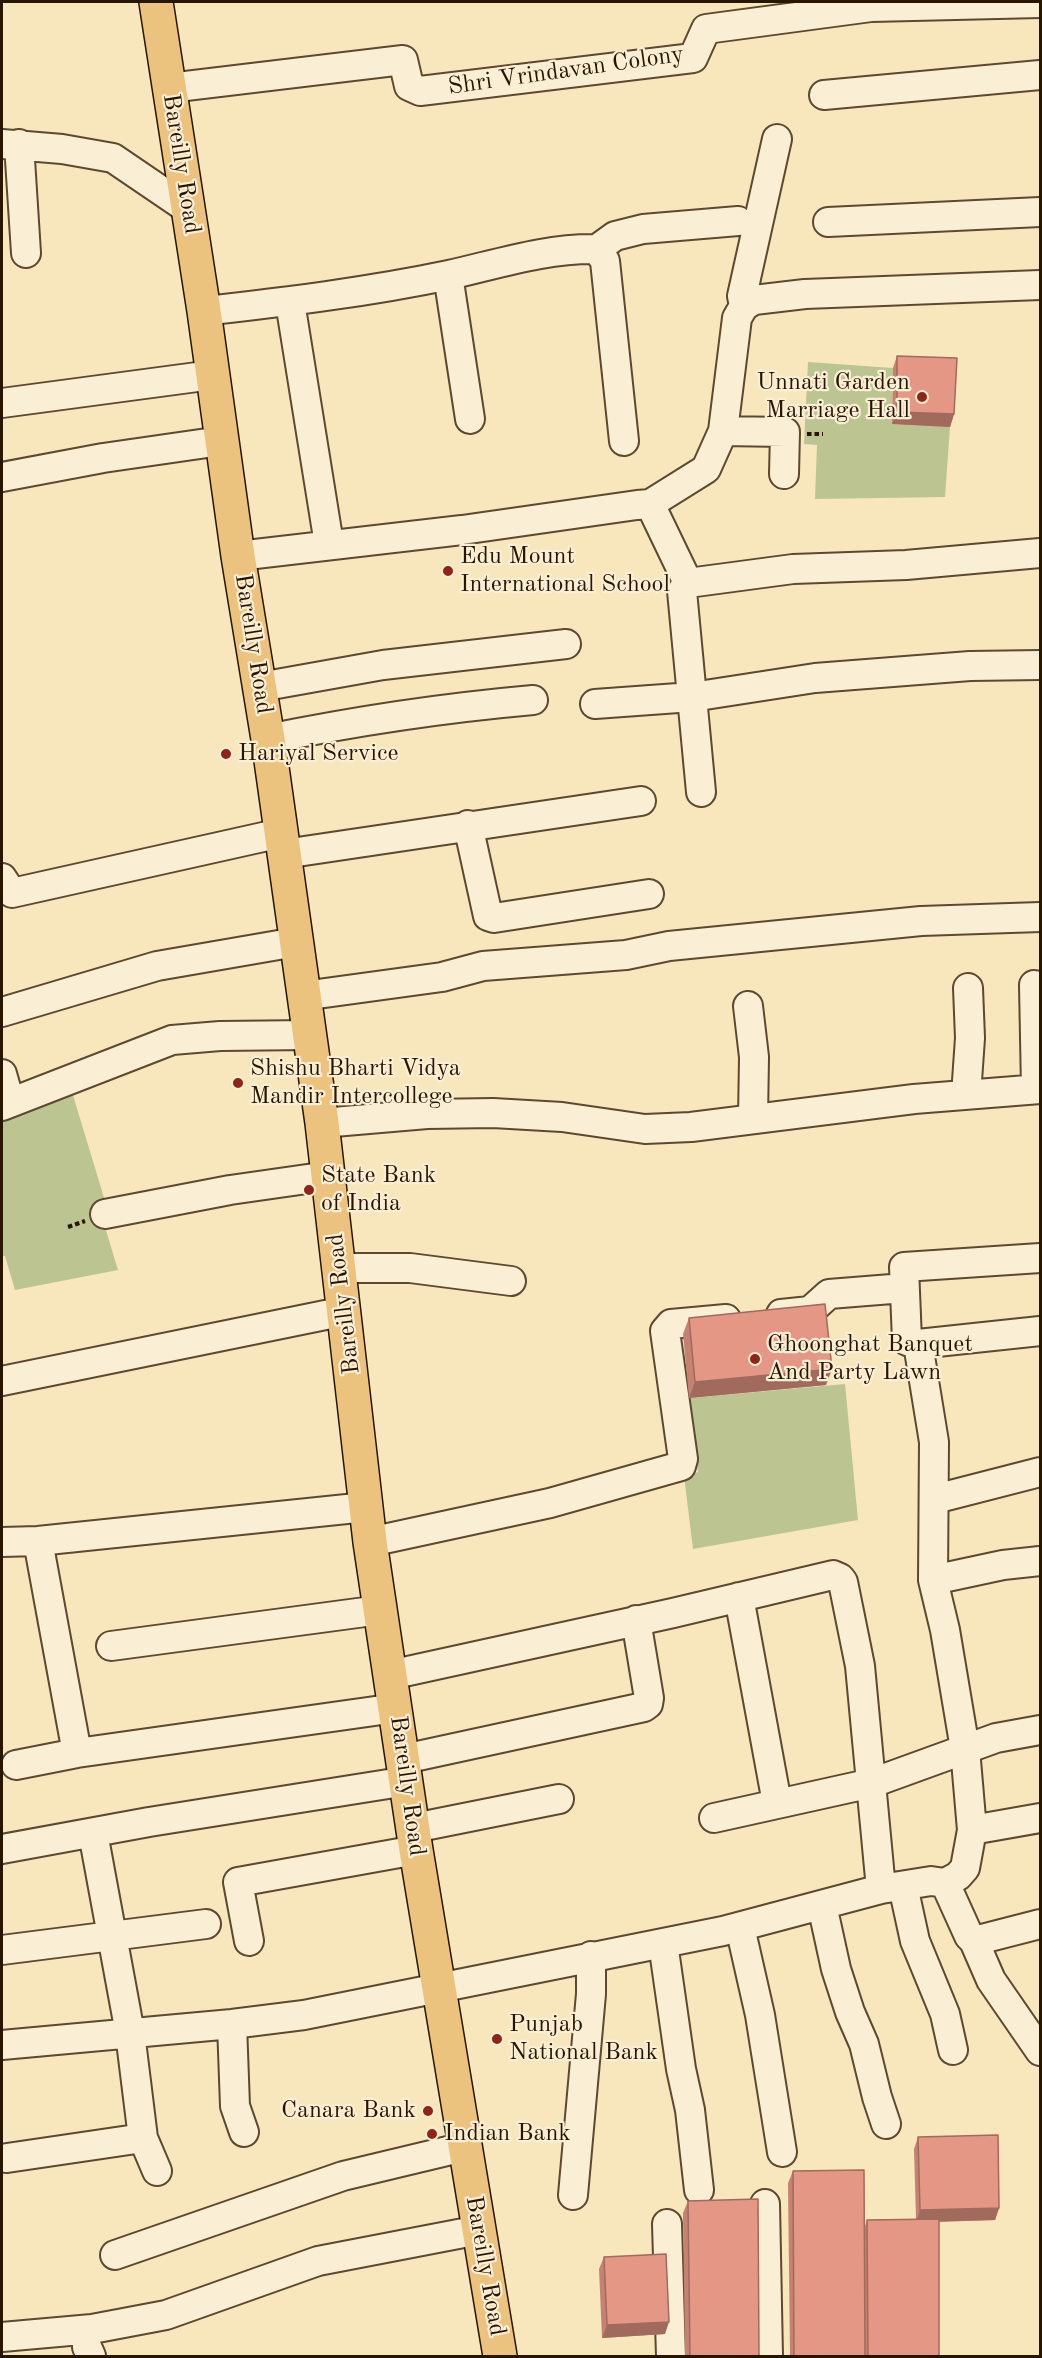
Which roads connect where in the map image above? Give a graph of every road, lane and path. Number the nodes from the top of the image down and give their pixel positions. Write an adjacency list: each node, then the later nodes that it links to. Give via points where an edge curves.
1 (156, 2): 4 (highway, Bareilly Road)
2 (1041, 3): 4 (street, Shri Vrindavan Colony, via 871,7 736,25 705,30 693,57 420,91 409,86 403,60)
3 (1041, 75): 5 (street)
4 (169, 88): 8 (highway, Bareilly Road)
5 (824, 95)
6 (777, 139): 17 (street, via 742,296)
7 (10, 144): 8 (street, via 113,158); 13 (street)
8 (188, 209): 18 (highway, Bareilly Road)
9 (1041, 212): 11 (street)
10 (738, 221): 12 (street, via 643,229 615,236)
11 (828, 222)
12 (597, 249): 14 (street, via 570,248); 24 (street, via 606,261)
13 (26, 253)
14 (448, 275): 16 (street); 21 (street)
15 (1041, 285): 17 (street, via 805,294 754,300)
16 (290, 302): 18 (street); 28 (street)
17 (744, 306): 22 (street, via 737,318)
18 (204, 311): 19 (highway, Bareilly Road)
19 (212, 375): 20 (street); 23 (highway, Bareilly Road)
20 (2, 403)
21 (470, 419)
22 (723, 431): 25 (street, via 785,432); 27 (street, via 706,469)
23 (221, 441): 26 (street); 30 (highway, Bareilly Road)
24 (624, 441)
25 (784, 474)
26 (2, 477)
27 (650, 504): 28 (street); 31 (street)
28 (329, 544): 30 (street)
29 (1041, 553): 31 (street, via 906,565 792,569)
30 (238, 556): 34 (highway, Bareilly Road)
31 (688, 583): 35 (street, via 682,591)
32 (566, 644): 34 (street, via 383,665)
33 (1041, 666): 35 (street, via 970,666 815,678)
34 (260, 687): 38 (highway, Bareilly Road)
35 (692, 697): 37 (street); 39 (street)
36 (533, 700): 38 (street, via 439,709)
37 (595, 704)
38 (268, 739): 42 (highway, Bareilly Road)
39 (701, 792)
40 (641, 801): 41 (street)
41 (468, 825): 42 (street); 44 (street, via 488,916)
42 (283, 844): 43 (street, via 12,893); 46 (highway, Bareilly Road)
43 (2, 878)
44 (649, 894)
45 (1041, 917): 49 (street, via 921,921 669,946 626,955 483,966 442,977)
46 (296, 942): 49 (highway, Bareilly Road); 51 (street, via 157,966)
47 (1034, 985): 54 (street)
48 (968, 988): 55 (street)
49 (303, 996): 52 (highway, Bareilly Road)
50 (748, 1006): 57 (street, via 754,1057)
51 (2, 1012)
52 (309, 1035): 56 (street, via 172,1040); 58 (highway, Bareilly Road)
53 (2, 1074): 56 (street)
54 (1038, 1089): 55 (street)
55 (966, 1095): 57 (street)
56 (6, 1104)
57 (753, 1119): 58 (street, via 645,1129 562,1117 493,1113)
58 (322, 1123): 59 (highway, Bareilly Road)
59 (328, 1176): 60 (street); 62 (highway, Bareilly Road)
60 (105, 1214)
61 (1041, 1258): 64 (street, via 908,1266 903,1272)
62 (340, 1268): 63 (street, via 410,1268); 65 (highway, Bareilly Road)
63 (511, 1281)
64 (904, 1288): 67 (street, via 907,1341); 74 (street, via 829,1294 810,1311 671,1324 666,1331 681,1466 550,1503)
65 (345, 1311): 68 (street); 71 (highway, Bareilly Road)
66 (1041, 1331): 67 (street)
67 (918, 1344): 70 (street, via 934,1442)
68 (2, 1382)
69 (1041, 1472): 70 (street)
70 (935, 1499): 76 (street)
71 (366, 1508): 72 (street); 74 (highway, Bareilly Road)
72 (38, 1541): 73 (street); 85 (street)
73 (2, 1542)
74 (370, 1542): 78 (highway, Bareilly Road)
75 (1041, 1562): 76 (street, via 1003,1565)
76 (933, 1580): 84 (street)
77 (739, 1597): 79 (street); 88 (street, via 833,1575 843,1582 860,1666); 90 (street)
78 (380, 1610): 80 (street); 81 (highway, Bareilly Road)
79 (636, 1620): 81 (street); 87 (street, via 649,1698 644,1707)
80 (111, 1646)
81 (390, 1675): 82 (highway, Bareilly Road)
82 (396, 1708): 85 (street); 87 (highway, Bareilly Road)
83 (1041, 1730): 84 (street, via 996,1738)
84 (965, 1749): 88 (street); 93 (street)
85 (77, 1753): 86 (street)
86 (16, 1765)
87 (406, 1770): 94 (street); 95 (highway, Bareilly Road)
88 (872, 1783): 90 (street); 98 (street)
89 (560, 1799): 95 (street)
90 (777, 1803): 91 (street)
91 (714, 1818)
92 (1041, 1818): 93 (street)
93 (972, 1830): 97 (street, via 965,1868)
94 (93, 1833): 96 (street); 103 (street)
95 (415, 1839): 104 (street, via 238,1882); 109 (highway, Bareilly Road)
96 (2, 1849)
97 (945, 1883): 98 (street, via 931,1881); 105 (street)
98 (892, 1888): 99 (street); 113 (street, via 945,2014)
99 (822, 1905): 102 (street); 115 (street, via 836,1969 864,2044)
100 (206, 1924): 103 (street)
101 (1041, 1924): 105 (street)
102 (740, 1927): 106 (street); 119 (street, via 760,2015)
103 (112, 1937): 107 (street); 111 (street)
104 (249, 1941)
105 (974, 1941): 114 (street, via 991,1980)
106 (663, 1943): 108 (street); 122 (street)
107 (2, 1950)
108 (591, 1956): 109 (street); 123 (street)
109 (438, 1988): 110 (street, via 304,2015); 118 (highway, Bareilly Road)
110 (232, 2024): 111 (street); 116 (street, via 235,2106)
111 (130, 2033): 112 (street); 117 (street)
112 (2, 2045)
113 (953, 2049)
114 (1041, 2051)
115 (886, 2124)
116 (244, 2132)
117 (143, 2138): 120 (street); 121 (street)
118 (464, 2147): 126 (highway, Bareilly Road); 127 (street, via 343,2176)
119 (782, 2151)
120 (7, 2158)
121 (157, 2171)
122 (699, 2190)
123 (573, 2195)
124 (765, 2204): 131 (street)
125 (667, 2224): 130 (street)
126 (479, 2230): 128 (street, via 318,2261 166,2315 92,2330); 129 (highway, Bareilly Road)
127 (116, 2255)
128 (2, 2337)
129 (500, 2356)
130 (671, 2356)
131 (768, 2356)

